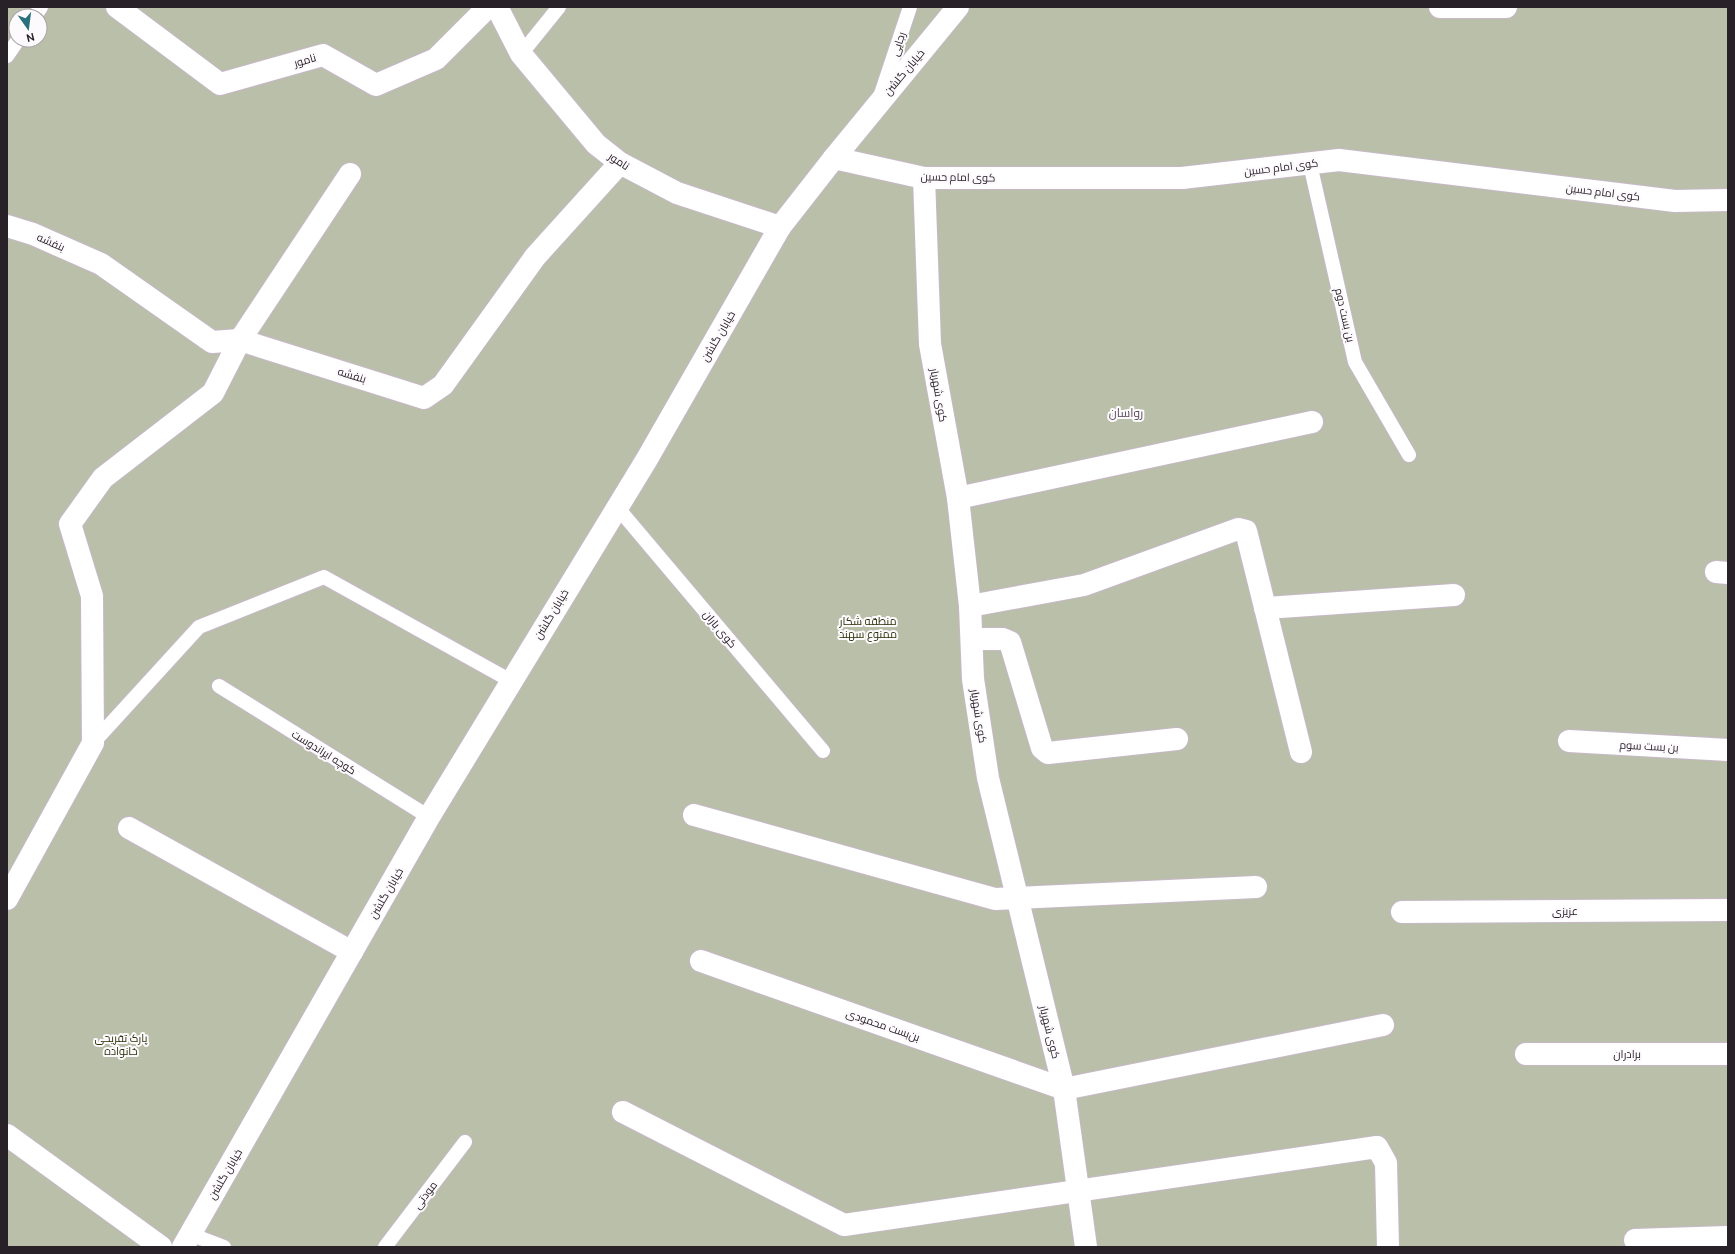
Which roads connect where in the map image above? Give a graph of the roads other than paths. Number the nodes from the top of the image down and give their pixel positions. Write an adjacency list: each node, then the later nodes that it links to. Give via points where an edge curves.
1 (117, 7): 2 (street, نامور, via 220,84 323,55 376,84 436,59)
2 (488, 7)
3 (497, 7): 9 (street, نامور)
4 (559, 7): 9 (lane)
5 (910, 7): 10 (lane, رجایی)
6 (958, 7): 10 (street, خیابان گلشن)
7 (1440, 7): 8 (street)
8 (1506, 7)
9 (521, 54): 12 (street, نامور, via 596,144)
10 (878, 104): 11 (street, خیابان گلشن)
11 (834, 158): 15 (street, کوی امام حسین); 18 (street, خیابان گلشن)
12 (620, 163): 18 (street, نامور, via 677,193); 19 (street, بنفشه, via 535,257 443,385 424,398)
13 (1310, 164): 15 (street, کوی امام حسین, via 1182,178); 16 (street, کوی امام حسین, via 1339,160 1675,201); 21 (lane, بن بست دوم, via 1355,362)
14 (350, 174): 19 (street)
15 (924, 178): 22 (street, کوی شهریار, via 930,344)
16 (1728, 200)
17 (7, 226): 19 (street, بنفشه, via 33,234 101,264 212,342)
18 (780, 227): 23 (street, خیابان گلشن)
19 (240, 340): 32 (street, via 213,393 103,478 70,524 92,596)
20 (1312, 422): 22 (street)
21 (1409, 455)
22 (958, 498): 25 (street, کوی شهریار)
23 (617, 507): 28 (street, خیابان گلشن); 34 (lane, کوی باران)
24 (1454, 595): 26 (street)
25 (970, 606): 26 (street, via 1084,585 1238,529 1246,532); 27 (street, کوی شهریار)
26 (1265, 608): 35 (street)
27 (972, 640): 30 (street, via 1003,639 1010,642 1042,748 1048,753); 41 (street, کوی شهریار, via 973,679 988,778)
28 (511, 681): 32 (lane, via 324,577 199,627); 37 (street, خیابان گلشن)
29 (219, 686): 37 (lane, کوچه ایراندوست)
30 (1177, 739)
31 (1569, 741): 33 (street, بن بست سوم)
32 (93, 743): 40 (street)
33 (1728, 750)
34 (822, 751)
35 (1301, 752)
36 (694, 815): 41 (street, via 995,898)
37 (429, 817): 44 (street, خیابان گلشن)
38 (129, 828): 44 (street)
39 (1256, 887): 41 (street)
40 (7, 899)
41 (1018, 899): 49 (street, کوی شهریار)
42 (1728, 910): 43 (street, عزیزی)
43 (1402, 912)
44 (352, 952): 55 (street, خیابان گلشن)
45 (701, 961): 49 (street, بن‌بست محمودی)
46 (1383, 1025): 49 (street)
47 (1526, 1054): 48 (street, برادران)
48 (1728, 1054)
49 (1064, 1089): 53 (street, کوی شهریار)
50 (623, 1112): 53 (street, via 844,1225)
51 (7, 1135): 57 (street)
52 (465, 1142): 59 (lane, مودتی)
53 (1078, 1191): 60 (street, کوی شهریار); 61 (street, via 1377,1147 1386,1163)
54 (1728, 1237): 56 (street)
55 (186, 1240): 58 (lane)
56 (1635, 1240)
57 (161, 1247)
58 (224, 1247)
59 (385, 1247)
60 (1086, 1247)
61 (1388, 1247)

